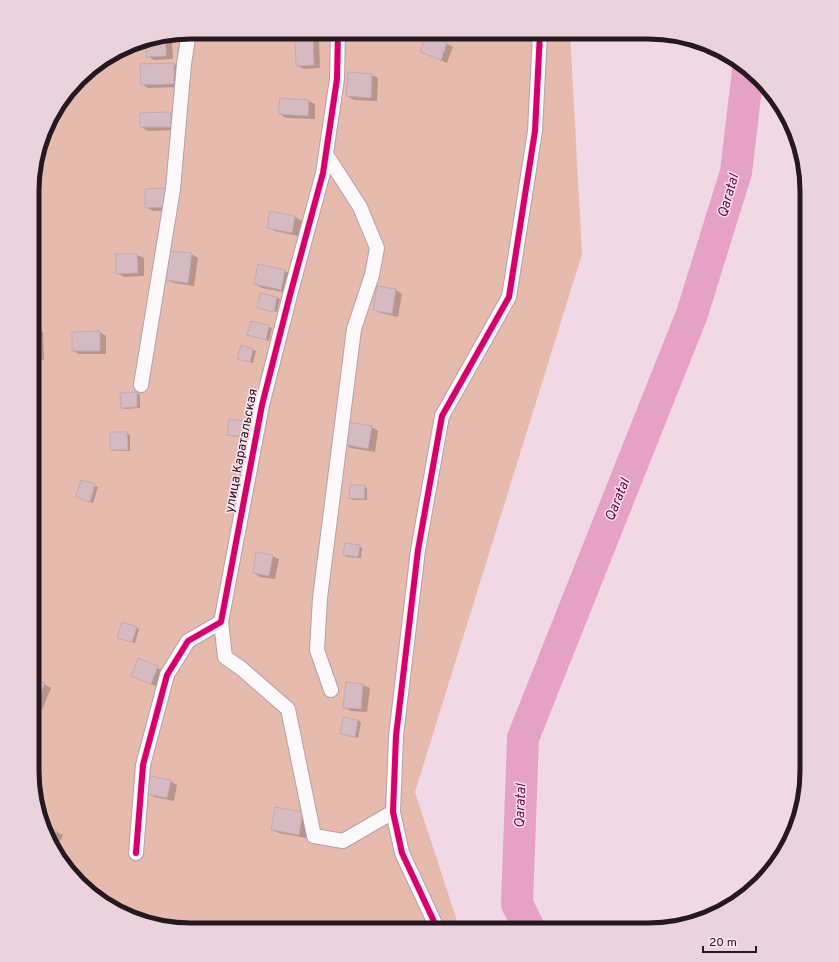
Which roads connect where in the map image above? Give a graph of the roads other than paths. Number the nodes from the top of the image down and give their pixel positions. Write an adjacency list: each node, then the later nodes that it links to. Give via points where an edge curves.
1 (188, 39): 5 (street, via 173,190)
2 (338, 39): 4 (street, улица Каратальская, via 337,79)
3 (540, 39): 8 (street, via 535,131 509,297 442,416 418,550 396,736)
4 (326, 154): 6 (street, улица Каратальская, via 262,404); 7 (street, via 360,207 377,248 372,275 354,329 320,598 317,650)
5 (141, 385)
6 (221, 622): 8 (street, улица Каратальская, via 225,657 288,709 314,836 343,841); 9 (street, via 188,641 167,675 143,765)
7 (331, 690)
8 (393, 812): 10 (street, via 402,853)
9 (136, 853)
10 (435, 923)

